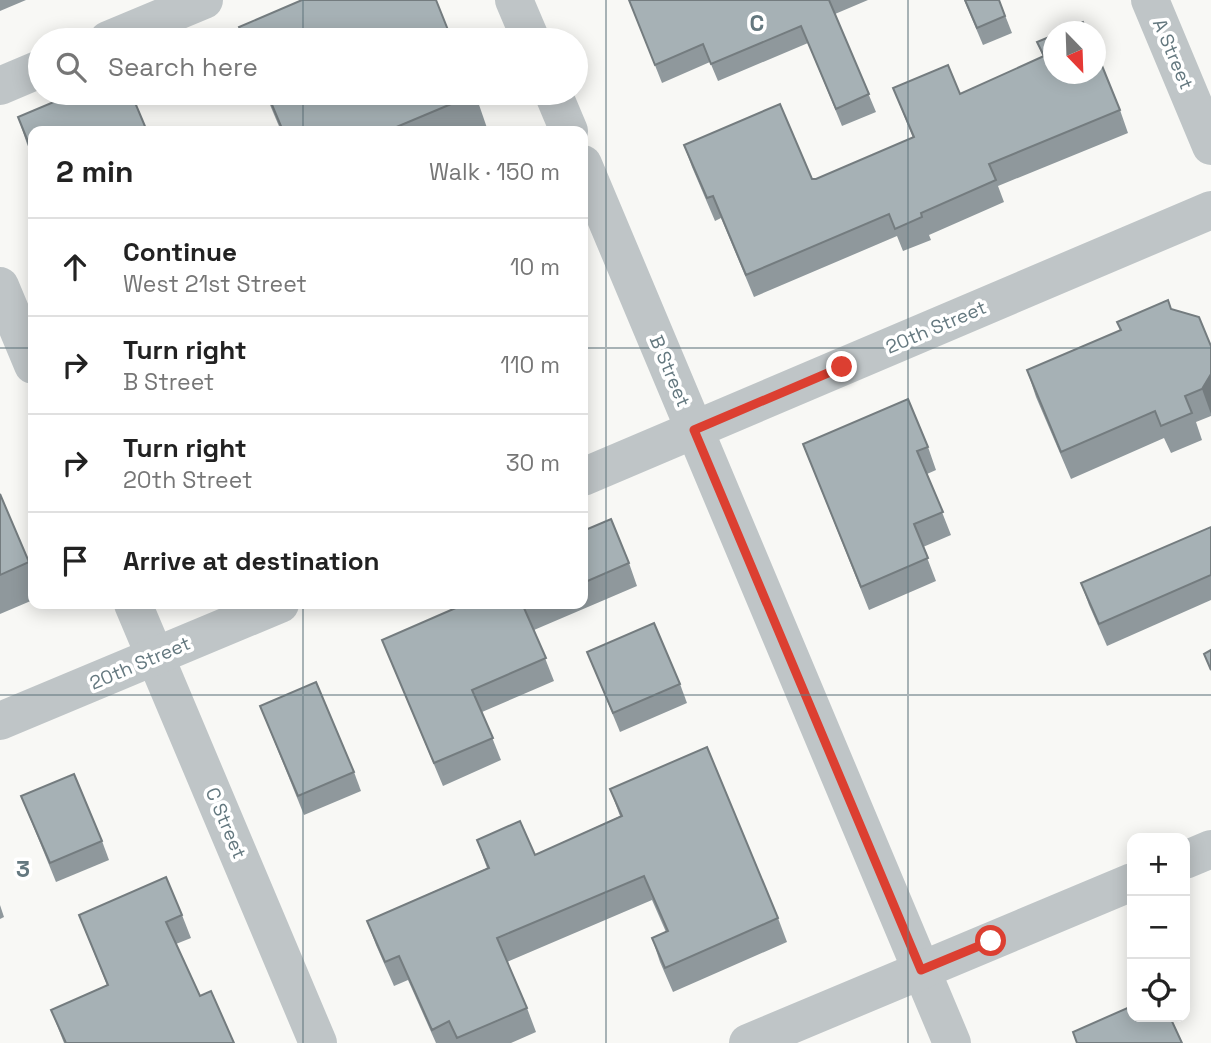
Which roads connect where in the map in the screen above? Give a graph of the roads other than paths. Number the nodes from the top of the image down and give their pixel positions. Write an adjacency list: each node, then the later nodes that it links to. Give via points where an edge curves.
1 (204, 0): 4 (street)
2 (514, 0): 5 (street)
3 (1150, 0): 10 (street, A Street)
4 (137, 28)
5 (526, 28)
6 (28, 74): 7 (street)
7 (0, 86)
8 (558, 105): 9 (street)
9 (567, 126)
10 (1211, 146)
11 (588, 176): 15 (street, B Street)
12 (1211, 210): 15 (street, 20th Street)
13 (0, 286): 14 (street)
14 (28, 353)
15 (694, 430): 16 (street, 20th Street); 24 (street, B Street)
16 (588, 475)
17 (135, 609): 19 (street, C Street)
18 (269, 609): 19 (street, 20th Street)
19 (155, 656): 20 (street, 20th Street); 25 (street, C Street)
20 (0, 721)
21 (1211, 849): 22 (street)
22 (1190, 858)
23 (1127, 884): 24 (street)
24 (921, 970): 26 (street); 27 (street, B Street)
25 (318, 1043)
26 (747, 1043)
27 (952, 1043)

